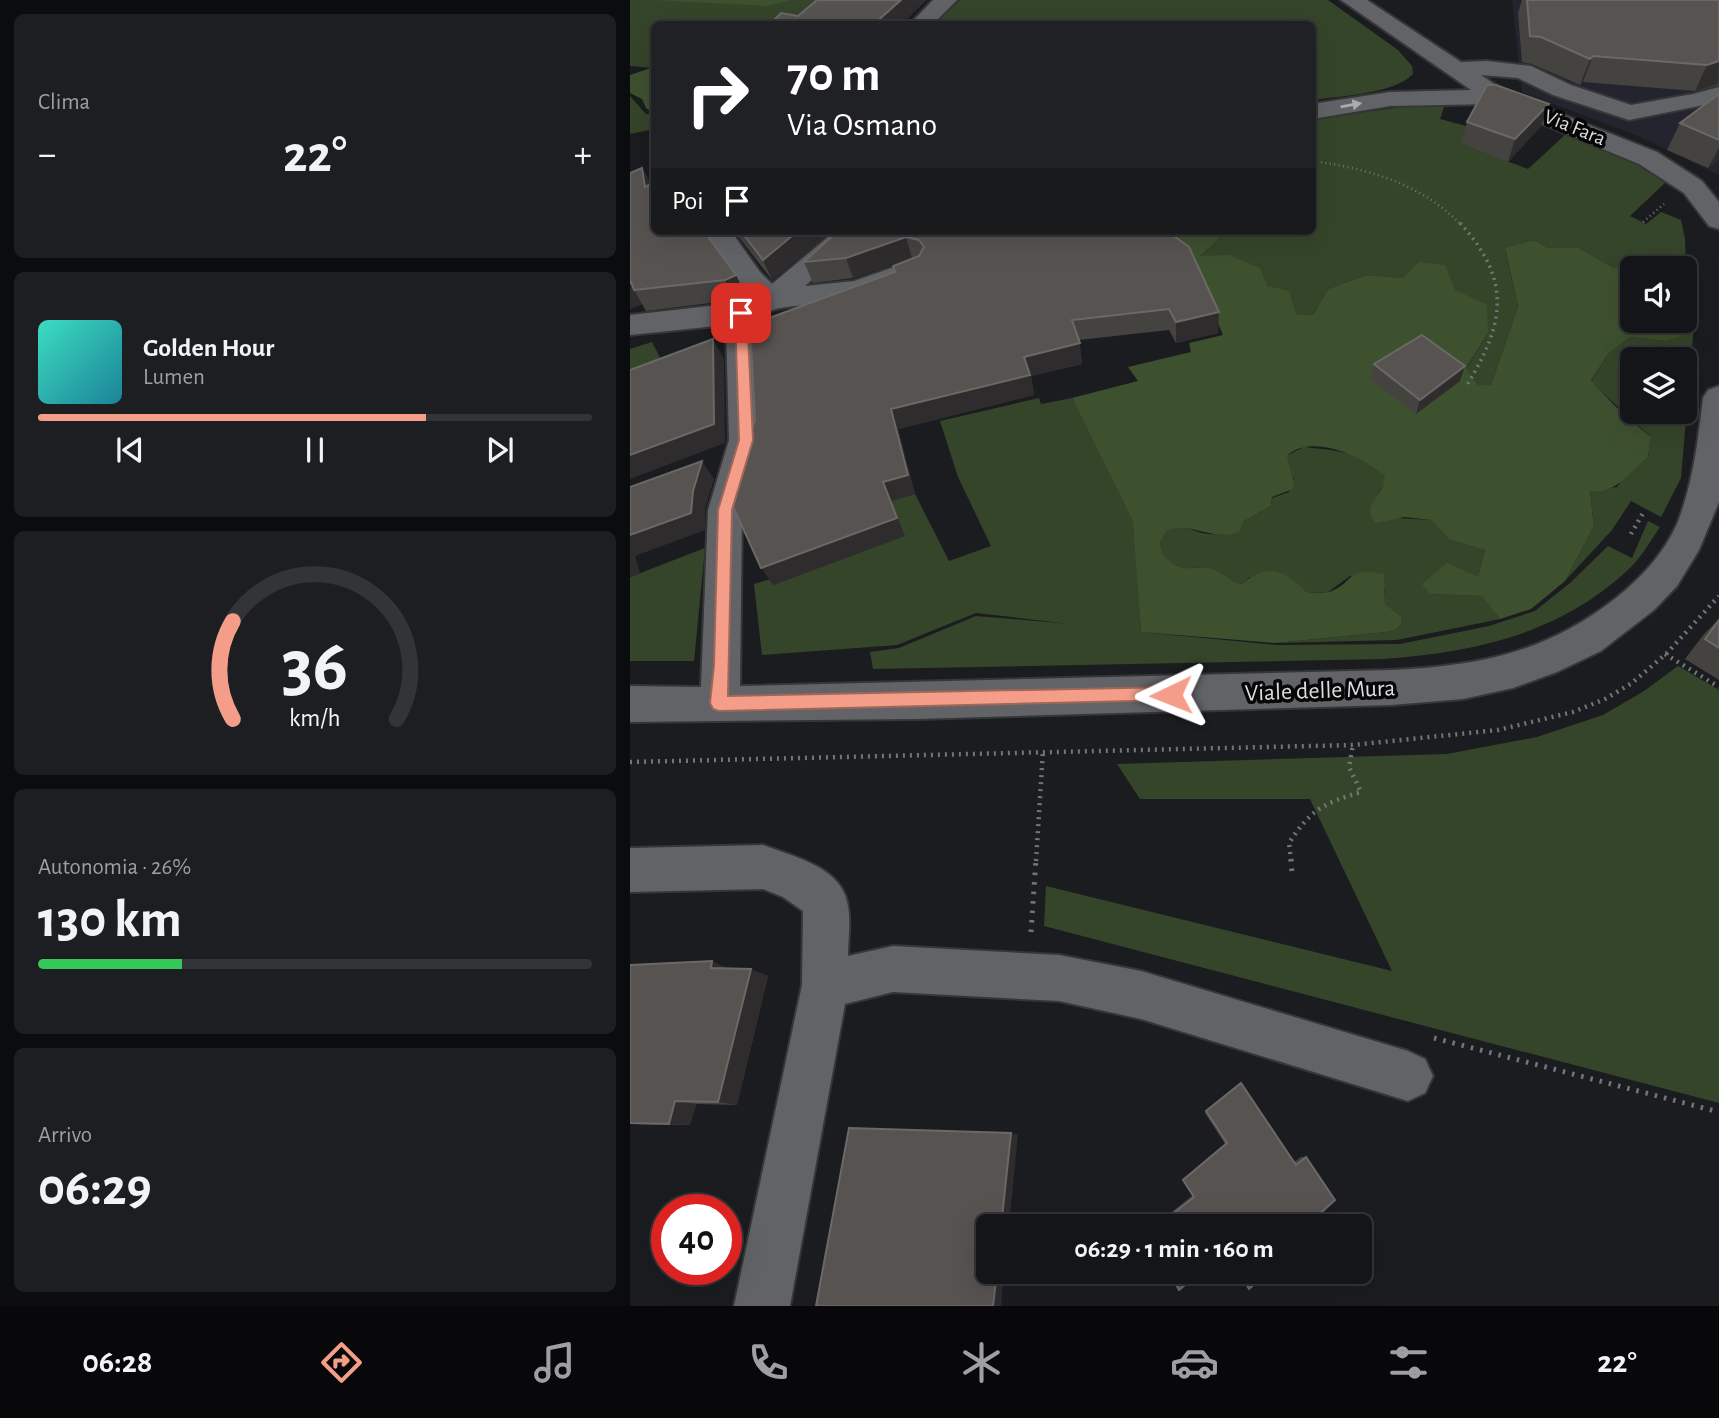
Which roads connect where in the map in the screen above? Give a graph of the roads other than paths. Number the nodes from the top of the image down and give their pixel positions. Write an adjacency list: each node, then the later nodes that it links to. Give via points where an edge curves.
1 (946, 0): 3 (street)
2 (1352, 0): 4 (street, Via Fara)
3 (924, 21)
4 (1447, 65): 5 (street, via 1523,71 1629,113); 6 (street, Via Fara); 7 (street, via 1426,83)
5 (1719, 94)
6 (1497, 97): 7 (street); 9 (street, Via Fara, via 1648,158 1693,187)
7 (1390, 99): 8 (street, one-way to 7)
8 (1316, 111)
9 (1719, 220)
10 (720, 235): 13 (street, via 750,279)
11 (847, 235): 13 (street)
12 (913, 269): 13 (street, via 858,290)
13 (756, 306): 14 (street); 16 (street, via 746,440)
14 (630, 325)
15 (1719, 398): 18 (street, Viale delle Mura, via 1703,507 1681,553 1651,589 1612,623 1561,652 1500,674 1425,687)
16 (741, 453): 17 (street); 18 (street, via 725,510)
17 (703, 468)
18 (719, 703): 19 (street, Viale delle Mura)
19 (630, 704)
20 (630, 870): 21 (street, via 763,867 798,880 818,893 826,905)
21 (825, 985): 22 (street, via 893,969 1059,978); 23 (street)
22 (1415, 1055)
23 (762, 1306)

